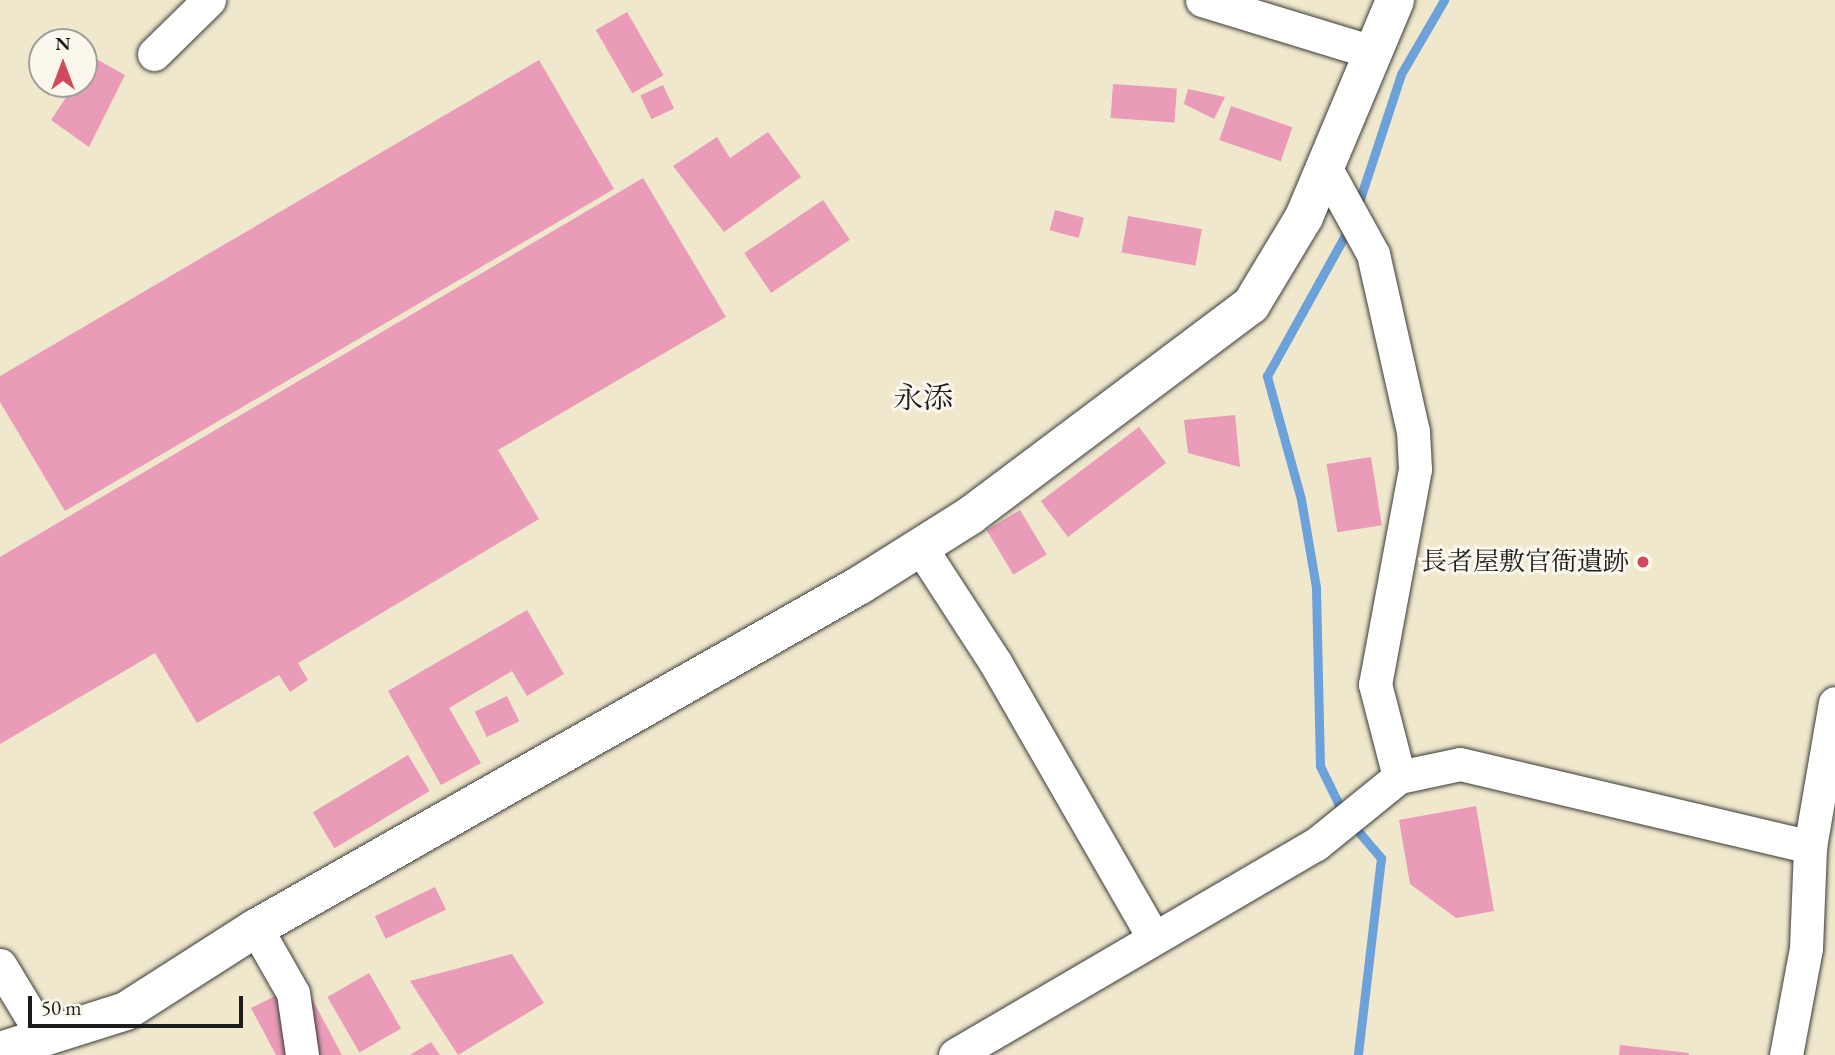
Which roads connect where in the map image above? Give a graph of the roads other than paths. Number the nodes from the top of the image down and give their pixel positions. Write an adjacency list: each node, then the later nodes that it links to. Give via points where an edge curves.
1 (209, 0): 5 (street)
2 (1202, 0): 4 (street)
3 (1395, 0): 4 (street)
4 (1372, 52): 6 (street)
5 (154, 54)
6 (1325, 167): 7 (street, via 1287,250 1251,305 971,515); 9 (street, via 1373,254 1413,431 1415,470 1375,684)
7 (919, 545): 11 (street, via 420,840); 12 (street, via 995,662)
8 (1835, 703): 10 (street)
9 (1399, 776): 10 (street, via 1460,764); 12 (street, via 1315,845)
10 (1810, 848): 18 (street, via 1806,948)
11 (256, 928): 14 (street, via 126,1011); 16 (street, via 293,993)
12 (1154, 938): 17 (street)
13 (0, 965): 14 (street)
14 (44, 1038): 15 (street)
15 (0, 1051)
16 (302, 1055)
17 (955, 1055)
18 (1786, 1055)

